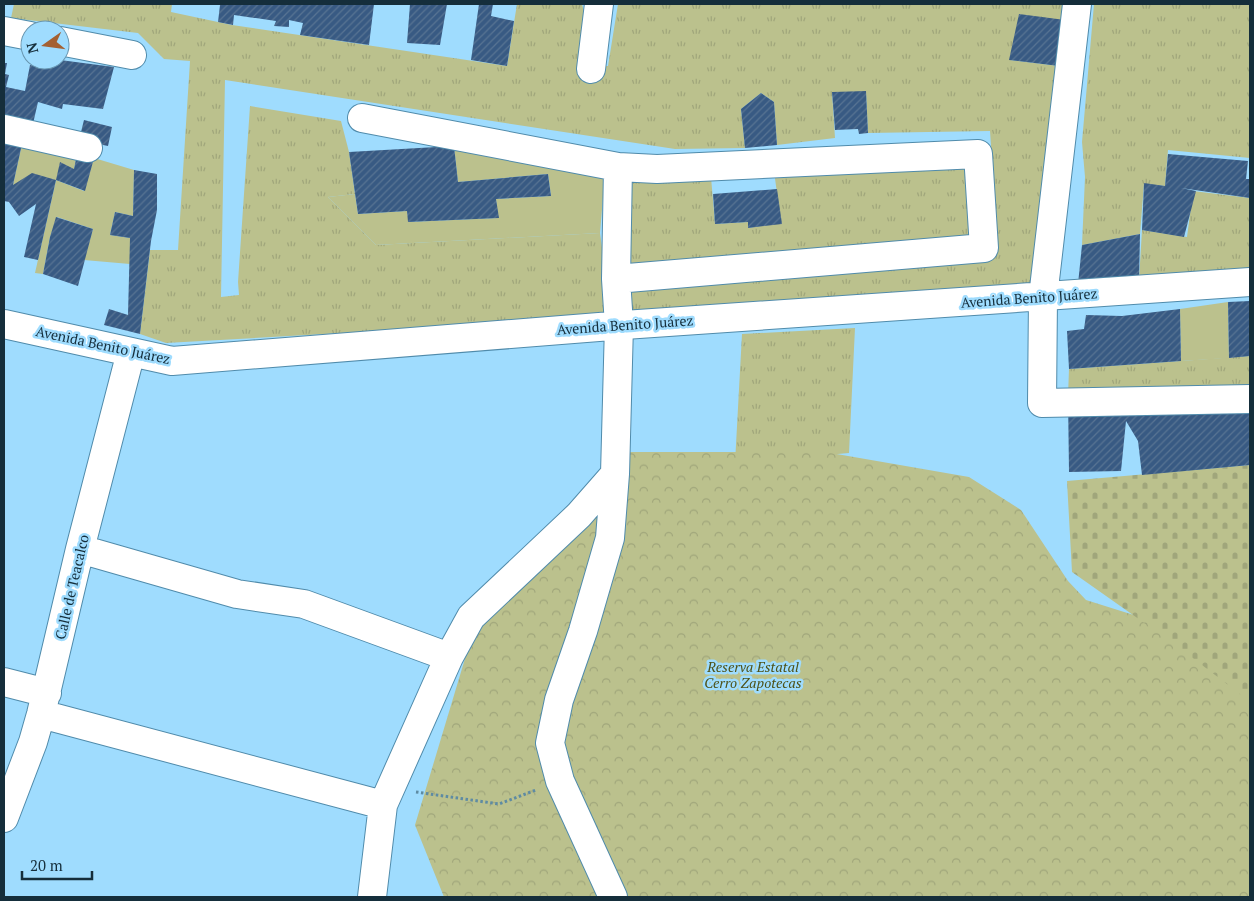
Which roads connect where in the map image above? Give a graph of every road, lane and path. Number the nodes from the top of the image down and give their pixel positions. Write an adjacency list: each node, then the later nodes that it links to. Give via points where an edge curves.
1 (599, 4): 7 (street)
2 (1077, 4): 14 (street)
3 (4, 30): 4 (street)
4 (20, 34)
5 (70, 43): 6 (street)
6 (132, 55)
7 (591, 69)
8 (362, 118): 11 (street)
9 (4, 129): 10 (street)
10 (88, 148)
11 (618, 167): 12 (street); 12 (street, via 657,169 978,154 984,248)
12 (616, 279): 16 (street)
13 (1250, 282): 14 (street, Avenida Benito Juárez)
14 (1043, 297): 16 (street, Avenida Benito Juárez); 18 (street, via 1042,403)
15 (4, 324): 17 (street, Avenida Benito Juárez)
16 (619, 325): 17 (street, Avenida Benito Juárez, via 172,361); 19 (street)
17 (131, 352): 20 (street, Calle de Teacalco)
18 (1250, 399)
19 (615, 474): 21 (street, via 579,515 471,617); 24 (street, via 610,538 559,700 550,742)
20 (80, 549): 21 (street, via 237,594 304,604); 23 (street, Calle de Teacalco)
21 (449, 657): 25 (street)
22 (4, 682): 23 (street)
23 (44, 703): 25 (street); 26 (street, Calle de Teacalco)
24 (560, 781): 25 (path, via 499,804); 28 (street)
25 (387, 797): 27 (street)
26 (4, 818)
27 (372, 897)
28 (613, 897)

